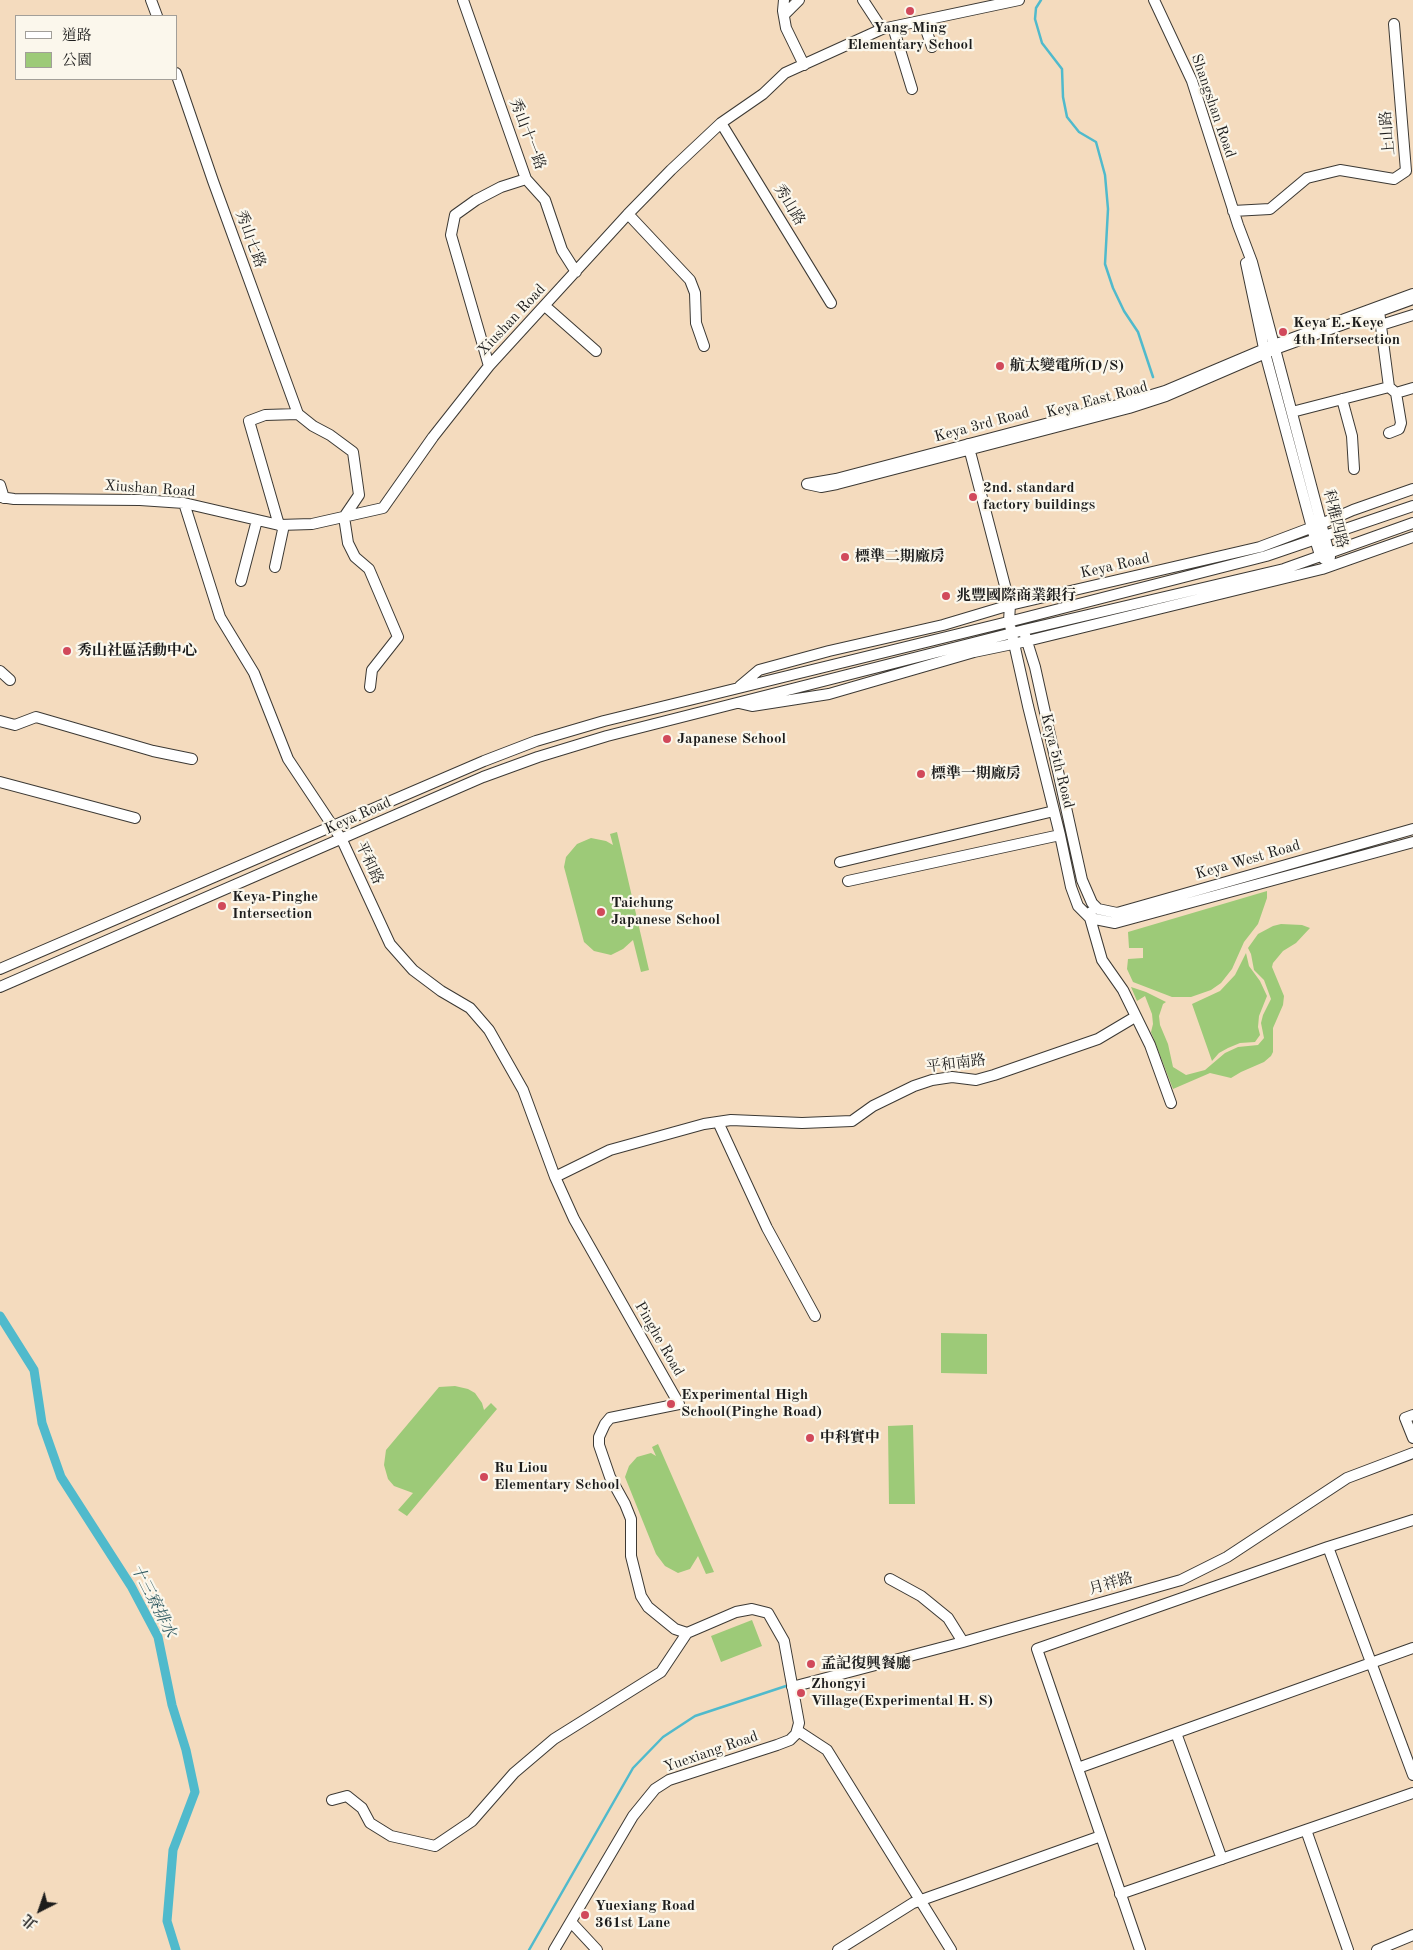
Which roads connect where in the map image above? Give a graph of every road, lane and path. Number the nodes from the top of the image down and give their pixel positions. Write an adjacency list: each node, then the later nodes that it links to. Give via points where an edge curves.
1 (151, 0): 8 (street)
2 (463, 0): 19 (street, 秀山十一路)
3 (784, 0): 9 (street)
4 (799, 0): 9 (street)
5 (863, 0): 13 (street)
6 (1019, 0): 10 (street, Xiushan Road)
7 (1154, 0): 20 (street, Shangshan Road, via 1192,82)
8 (157, 15)
9 (784, 15): 15 (street, via 786,28)
10 (923, 21): 12 (street, Xiushan Road); 14 (street)
11 (1394, 24): 20 (street, 上山路, via 1406,171 1394,179 1340,170 1307,178 1270,209)
12 (893, 27): 13 (street, Xiushan Road); 17 (street)
13 (882, 29): 15 (street, Xiushan Road)
14 (932, 47)
15 (804, 65): 18 (street, Xiushan Road, via 785,74 763,94)
16 (178, 79): 41 (street, 秀山七路)
17 (912, 89)
18 (721, 123): 21 (street, Xiushan Road); 26 (street, 秀山路)
19 (526, 179): 23 (street, 秀山十一路, via 545,200 562,250); 36 (street, via 501,187 455,215 451,235)
20 (1233, 210): 22 (street, Shangshan Road)
21 (628, 214): 23 (street, Xiushan Road); 32 (street, via 690,280 695,293 696,324)
22 (1238, 225): 33 (street, 科雅四路, via 1252,262); 35 (street, 科雅四路)
23 (576, 272): 27 (street, Xiushan Road)
24 (1413, 294): 33 (street)
25 (1413, 299): 28 (street)
26 (831, 303)
27 (545, 306): 34 (street); 36 (street, Xiushan Road)
28 (1379, 311): 30 (street); 33 (street)
29 (1411, 315): 30 (street); 31 (street)
30 (1381, 325): 38 (street)
31 (1413, 326)
32 (704, 346)
33 (1275, 347): 35 (street, Keya 3rd Road); 40 (street, 科雅四路)
34 (596, 351)
35 (1265, 351): 43 (street, Keya 3rd Road, via 1125,403); 54 (street, 科雅四路)
36 (489, 366): 50 (street, Xiushan Road, via 383,508)
37 (1413, 388): 38 (street)
38 (1393, 390): 39 (street); 42 (street, via 1401,422 1399,429)
39 (1342, 399): 40 (street); 44 (street, via 1352,436)
40 (1292, 412): 54 (street, 科雅四路)
41 (298, 414): 50 (street, via 353,452 359,495); 53 (street, via 265,415 249,421)
42 (1389, 434)
43 (969, 447): 43 (street, Keya 3rd Road, via 836,484 821,487 807,484); 61 (street, Keya 5th Road)
44 (1354, 469)
45 (0, 485): 47 (street)
46 (1413, 489): 54 (street, Keya Road)
47 (1, 499): 48 (street, Xiushan Road)
48 (184, 503): 51 (street, Xiushan Road); 76 (street, 平和路, via 220,617 254,673 288,759)
49 (1413, 506): 55 (street, Keya Road)
50 (344, 517): 53 (street, Xiushan Road, via 312,524); 69 (street, via 348,543 355,557 369,569 398,637 372,670)
51 (257, 520): 53 (street, Xiushan Road); 60 (street)
52 (1413, 523): 57 (street, Keya Road)
53 (282, 525): 59 (street)
54 (1317, 526): 55 (street, 科雅四路); 61 (street, Keya Road, via 1260,547)
55 (1320, 537): 57 (street, 科雅四路); 62 (street, Keya Road, via 1266,556)
56 (1413, 537): 58 (street, Keya Road)
57 (1325, 554): 58 (street, 科雅四路); 64 (street, Keya Road, via 1284,569)
58 (1330, 566): 66 (street, Keya Road)
59 (275, 567)
60 (241, 581)
61 (1010, 605): 62 (street, Keya 5th Road); 63 (street, Keya 5th Road); 70 (street, Keya Road, via 943,625 759,670)
62 (1020, 619): 63 (street, Keya Road); 64 (street, Keya 5th Road)
63 (1009, 621): 65 (street, Keya 5th Road); 70 (street, Keya Road)
64 (1024, 630): 65 (street, Keya Road); 66 (street, Keya 5th Road)
65 (1013, 638): 66 (street, Keya Road); 74 (street, Keya 5th Road); 79 (street, Keya Road, via 607,736 483,778)
66 (1027, 641): 83 (street, Keya 5th Road, via 1082,880)
67 (0, 671): 68 (street)
68 (10, 680)
69 (370, 687)
70 (737, 688): 76 (street, Keya Road, via 536,741)
71 (0, 721): 72 (street, via 15,725 36,717)
72 (192, 759)
73 (0, 782): 75 (street)
74 (1054, 810): 78 (street, Keya 5th Road); 81 (street)
75 (135, 818)
76 (333, 827): 79 (street, 平和路); 85 (street, Keya Road)
77 (1413, 829): 83 (street, Keya West Road, via 1117,913 1098,909)
78 (1060, 835): 82 (street); 84 (street, Keya 5th Road, via 1070,887 1078,906)
79 (342, 840): 86 (street, Keya Road); 90 (street, 平和路, via 390,944 413,970 470,1008 489,1030 523,1090)
80 (1413, 842): 84 (street, Keya West Road, via 1115,923)
81 (840, 862)
82 (848, 881)
83 (1092, 903): 84 (street)
84 (1090, 918): 87 (street, via 1102,960 1123,990)
85 (0, 969)
86 (0, 987)
87 (1135, 1017): 88 (street, via 1150,1045); 89 (street, 平和南路, via 1098,1039 994,1075 976,1080 945,1078 914,1086 873,1106 852,1121)
88 (1171, 1103)
89 (718, 1122): 90 (street, 平和南路, via 610,1150); 91 (street, via 767,1228)
90 (556, 1177): 98 (street, Pinghe Road, via 574,1219 679,1404 610,1418 601,1430 599,1445 610,1477 631,1519 631,1556 641,1596 648,1607 675,1629)
91 (815, 1316)
92 (1413, 1415): 93 (street, via 1405,1418)
93 (1413, 1438)
94 (1413, 1453): 99 (street, 月祥路, via 1348,1478 1227,1557 1181,1580)
95 (1413, 1520): 96 (street)
96 (1328, 1547): 101 (street); 105 (street, via 1038,1649)
97 (890, 1579): 99 (street, via 922,1596 948,1618)
98 (687, 1634): 102 (street, via 736,1612 752,1609 768,1613 784,1641); 108 (street, via 661,1672 554,1739 514,1774 472,1821 435,1846 391,1836 370,1823 362,1808 347,1796)
99 (962, 1640): 102 (street, 月祥路)
100 (1413, 1648): 101 (street)
101 (1371, 1663): 104 (street); 106 (street)
102 (791, 1685): 103 (street)
103 (798, 1731): 113 (street, via 826,1750); 114 (street, Yuexiang Road, via 790,1740 669,1780 655,1789 633,1816)
104 (1176, 1733): 105 (street); 111 (street)
105 (1078, 1768): 110 (street)
106 (1413, 1775)
107 (1413, 1793): 109 (street)
108 (332, 1800)
109 (1306, 1830): 111 (street); 121 (street)
110 (1101, 1836): 112 (street); 113 (street)
111 (1222, 1859): 112 (street)
112 (1120, 1894): 120 (street)
113 (920, 1900): 118 (street); 119 (street)
114 (571, 1922): 116 (street, Yuexiang Road); 117 (street)
115 (1413, 1935): 122 (street)
116 (554, 1950)
117 (597, 1950)
118 (838, 1950)
119 (951, 1950)
120 (1140, 1950)
121 (1348, 1950)
122 (1377, 1950)

